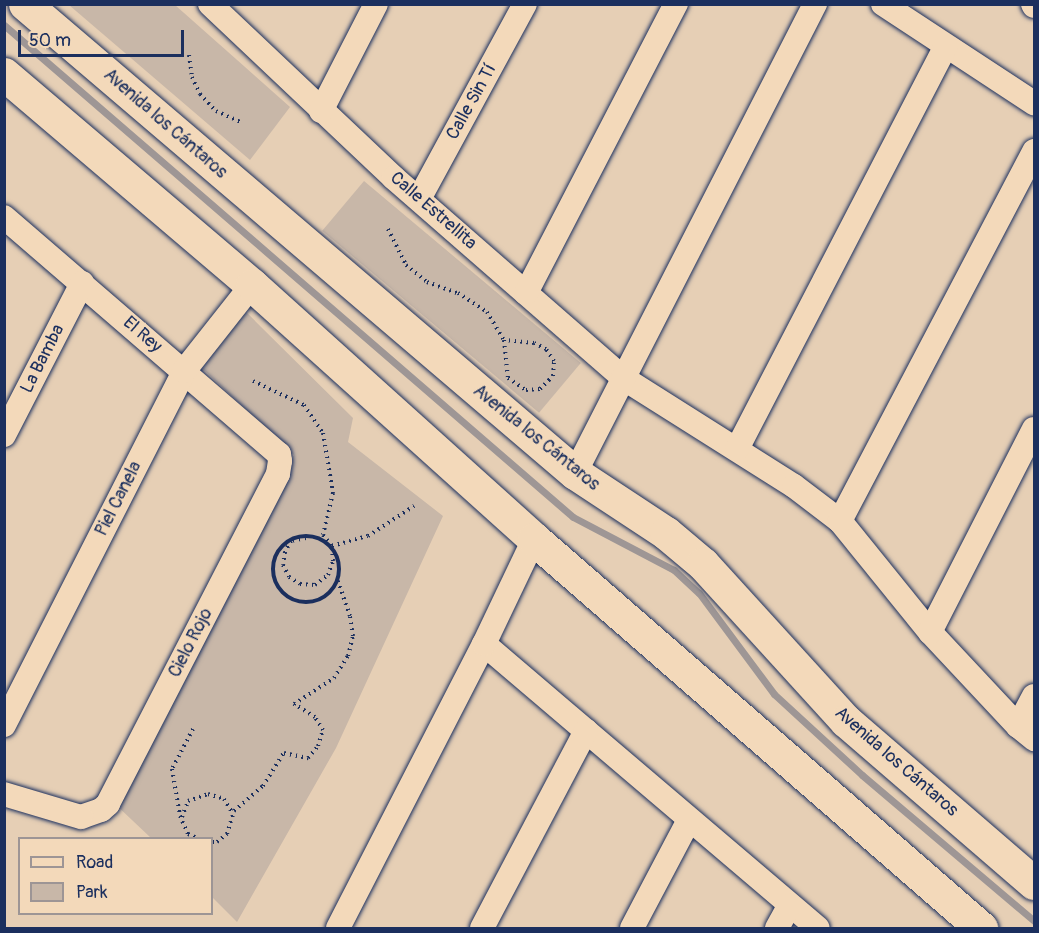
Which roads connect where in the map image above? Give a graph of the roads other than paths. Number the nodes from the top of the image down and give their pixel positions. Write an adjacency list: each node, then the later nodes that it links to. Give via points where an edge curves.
1 (26, 4): 25 (street, Avenida los Cántaros)
2 (210, 4): 8 (street, Calle Estrellita)
3 (376, 4): 12 (street)
4 (525, 4): 14 (street, Calle Sin Tí)
5 (676, 4): 18 (street)
6 (816, 4): 20 (street)
7 (883, 4): 9 (street)
8 (233, 12): 12 (street, Calle Estrellita)
9 (945, 47): 11 (street); 23 (street)
10 (4, 74): 17 (street)
11 (1035, 103)
12 (321, 111): 14 (street, Calle Estrellita)
13 (1035, 151): 26 (street)
14 (419, 199): 18 (street, Calle Estrellita)
15 (4, 217): 16 (street, El Rey)
16 (82, 282): 19 (street, El Rey); 22 (street, La Bamba)
17 (252, 285): 19 (street, Piel Canela); 27 (street)
18 (526, 293): 20 (street, Calle Estrellita)
19 (184, 371): 24 (street, El Rey); 31 (street, Piel Canela)
20 (623, 378): 23 (street, Calle Estrellita); 25 (street)
21 (1035, 429): 28 (street)
22 (4, 435)
23 (736, 449): 26 (street, Calle Estrellita)
24 (279, 454): 34 (street, Cielo Rojo, via 278,474 108,804 81,817)
25 (575, 472): 36 (street, Avenida los Cántaros, via 666,533 703,564 846,721)
26 (840, 521): 28 (street, Calle Estrellita)
27 (534, 539): 29 (street); 43 (street)
28 (930, 632): 33 (street, Calle Estrellita)
29 (484, 644): 32 (street); 38 (street)
30 (1035, 696): 33 (street)
31 (4, 725)
32 (586, 731): 35 (street); 39 (street)
33 (1026, 732)
34 (4, 794)
35 (689, 820): 37 (street); 40 (street)
36 (1035, 883)
37 (790, 905): 41 (street); 42 (street)
38 (338, 928)
39 (483, 928)
40 (632, 928)
41 (777, 928)
42 (818, 928)
43 (981, 928)

